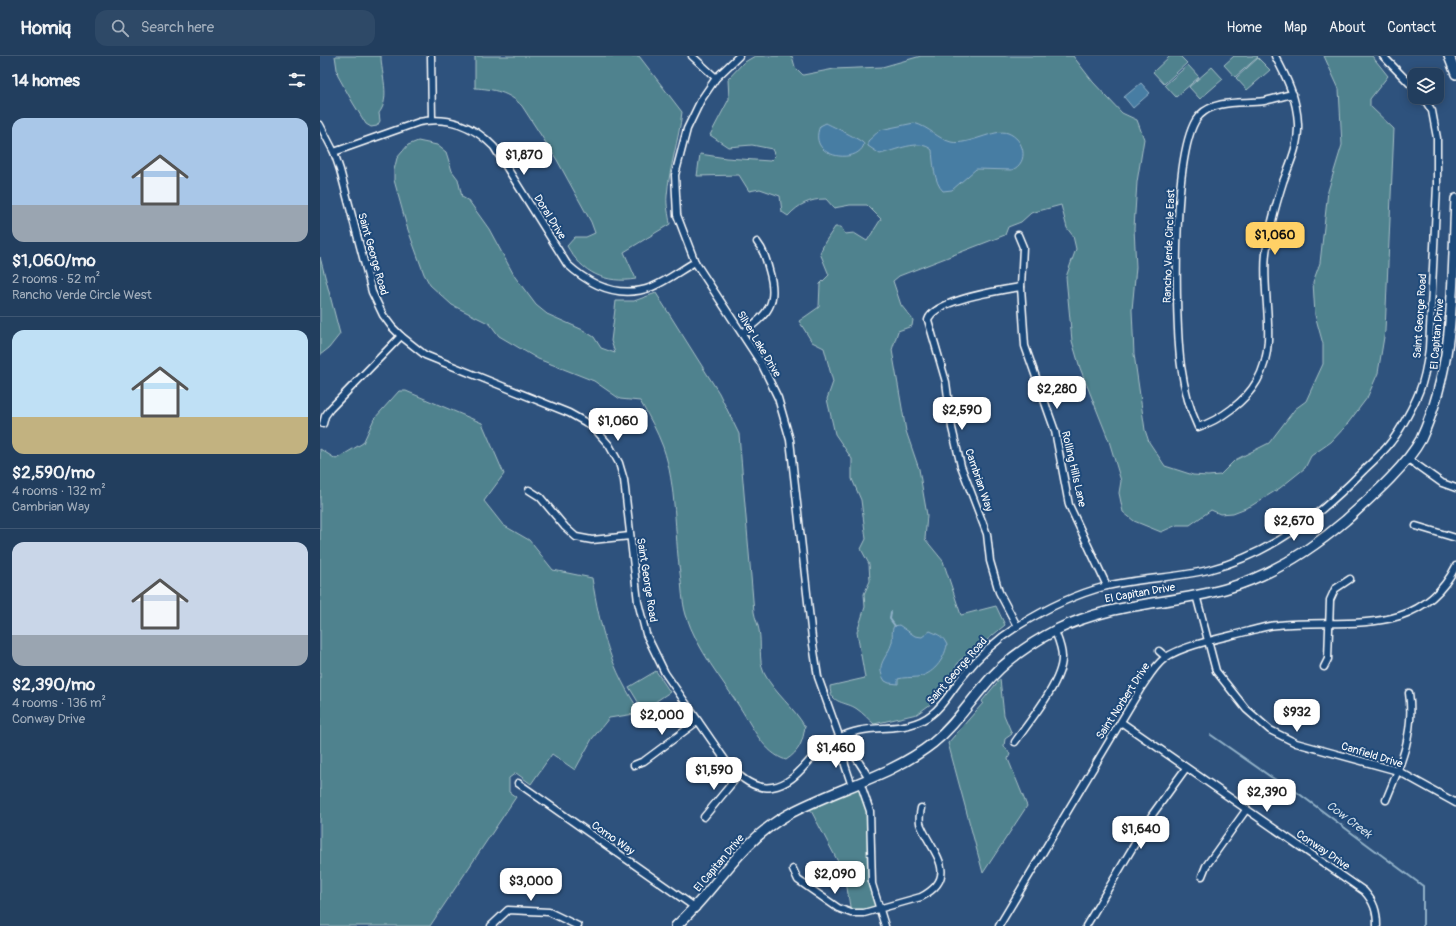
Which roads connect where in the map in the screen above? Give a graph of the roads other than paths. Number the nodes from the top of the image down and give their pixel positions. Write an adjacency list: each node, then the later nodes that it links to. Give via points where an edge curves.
1 (431, 56): 12 (street)
2 (692, 56): 8 (street)
3 (739, 56): 8 (street, Silver Lake Drive)
4 (1275, 56): 10 (street)
5 (1383, 56): 9 (street)
6 (1449, 56): 7 (street)
7 (1456, 74)
8 (716, 78): 19 (street, Silver Lake Drive, via 701,100 687,129 675,176 677,214)
9 (1408, 82)
10 (1293, 94): 10 (street, Rancho Verde Circle East, via 1264,101 1217,105 1206,109 1192,124 1188,135 1178,216 1177,310 1180,365 1185,392 1198,427 1212,423 1243,399 1257,381 1266,358 1266,254 1277,206 1297,141 1298,125)
11 (1428, 104): 33 (street, Saint George Road, via 1432,111 1437,138 1429,349 1419,394 1391,443 1330,504 1302,526 1262,550 1209,570)
12 (432, 119): 14 (street, Doral Drive); 19 (street, Doral Drive, via 466,125 486,138 501,156 567,264 582,278 609,290 637,291 652,287)
13 (320, 125): 14 (street, Saint George Road)
14 (334, 152): 23 (street, Saint George Road, via 372,292 383,315)
15 (1456, 199): 18 (street, El Capitan Drive)
16 (1018, 235): 21 (street, Rolling Hills Lane, via 1022,247)
17 (757, 242): 22 (street, via 764,252 773,283 773,298 763,318)
18 (1455, 248): 20 (street, El Capitan Drive)
19 (695, 262): 22 (street, Silver Lake Drive)
20 (1455, 264): 25 (street, El Capitan Drive, via 1450,342 1443,384 1420,440)
21 (1021, 288): 33 (street, Rolling Hills Lane, via 1024,346 1055,431 1069,505); 36 (street, Cambrian Way, via 968,298 936,310 928,320 946,382 952,428 961,466 987,534 990,561 999,592)
22 (742, 334): 45 (street, Silver Lake Drive, via 761,363 778,398 790,440 818,677)
23 (400, 336): 24 (street, via 330,409); 29 (street, Saint George Road, via 425,355 569,413 595,428 609,445 622,472)
24 (323, 424)
25 (1407, 458): 26 (street, via 1442,483); 34 (street, El Capitan Drive, via 1366,502 1317,542 1284,564 1228,588)
26 (1456, 488)
27 (529, 490): 29 (street, via 540,497 576,537 592,540)
28 (1416, 526): 30 (street)
29 (630, 536): 43 (street, Saint George Road, via 638,602 646,634 665,673)
30 (1456, 538)
31 (1456, 566): 35 (street, Saint Norbert Drive, via 1439,592 1406,615 1381,622)
32 (1350, 579): 35 (street, via 1335,589 1330,600)
33 (1107, 586): 36 (street, Saint George Road, via 1074,598)
34 (1196, 595): 37 (street, El Capitan Drive, via 1124,606 1083,618); 38 (street, Canfield Drive)
35 (1329, 624): 38 (street, Saint Norbert Drive, via 1278,624); 41 (street, via 1328,659)
36 (1017, 626): 45 (street, Saint George Road, via 979,658 942,706 917,724 868,729)
37 (1055, 631): 46 (street, via 1061,650 1061,669 1057,681); 52 (street, El Capitan Drive, via 1019,653 999,669 935,742 911,758)
38 (1207, 641): 40 (street, Saint Norbert Drive); 50 (street, Canfield Drive, via 1216,671 1246,709 1270,730 1296,743)
39 (1159, 651): 40 (street)
40 (1166, 657): 44 (street, Saint Norbert Drive, via 1141,688)
41 (1324, 667)
42 (1409, 693): 50 (street, via 1412,712 1408,739)
43 (698, 721): 48 (street, via 644,761); 51 (street, Saint George Road)
44 (1121, 722): 49 (street, Conway Drive); 67 (street, Saint Norbert Drive)
45 (840, 738): 47 (street, Silver Lake Drive); 51 (street, Saint George Road, via 819,751 796,776 782,784 764,787)
46 (1015, 742)
47 (843, 747): 52 (street, Silver Lake Drive, via 844,765); 52 (street, via 857,759)
48 (634, 765)
49 (1186, 768): 57 (street, Conway Drive); 68 (street, via 1152,815)
50 (1398, 772): 54 (street); 55 (street, Canfield Drive)
51 (738, 776): 58 (street)
52 (860, 782): 61 (street, El Capitan Drive, via 787,815 768,828 742,850); 62 (street, via 870,812 872,884)
53 (518, 784): 61 (street, Como Way)
54 (1386, 800)
55 (1456, 804)
56 (921, 808): 62 (street, via 920,825 940,858 940,876 929,892 921,897)
57 (1246, 810): 60 (street, via 1206,866); 69 (street, Conway Drive, via 1364,891 1373,901 1378,913)
58 (704, 817)
59 (793, 869): 62 (street, via 798,880 838,908 851,913)
60 (1202, 876)
61 (696, 908): 65 (street, El Capitan Drive)
62 (878, 909): 66 (street)
63 (491, 926): 64 (street, via 508,910 549,912)
64 (578, 926)
65 (676, 926)
66 (884, 926)
67 (999, 926)
68 (1086, 926)
69 (1378, 926)

